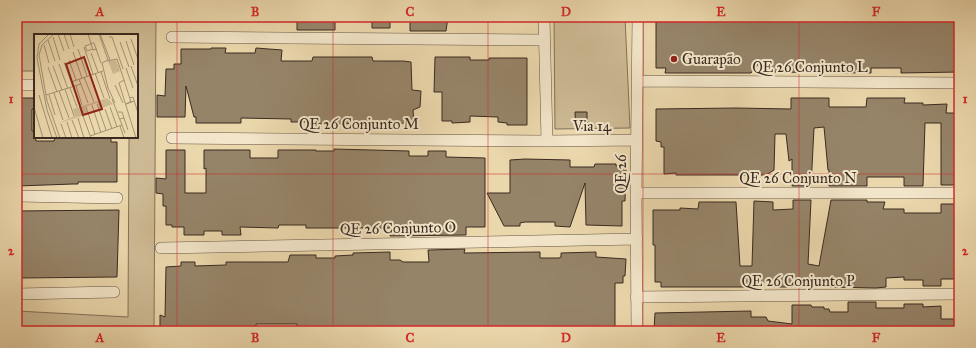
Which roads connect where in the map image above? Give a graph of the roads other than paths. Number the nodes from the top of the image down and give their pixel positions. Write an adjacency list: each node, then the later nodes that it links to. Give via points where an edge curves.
1 (544, 17): 4 (street)
2 (638, 17): 5 (street, QE 26)
3 (172, 37): 4 (street)
4 (545, 40): 11 (street)
5 (637, 81): 6 (street, QE 26 Conjunto L); 10 (street, QE 26)
6 (959, 83)
7 (17, 85): 8 (street)
8 (34, 85)
9 (172, 138): 11 (street, QE 26 Conjunto M)
10 (637, 140): 11 (street, Via 14); 12 (street, QE 26)
11 (547, 141)
12 (636, 193): 13 (street, QE 26 Conjunto N); 16 (street, QE 26)
13 (959, 193)
14 (17, 196): 15 (street)
15 (117, 198)
16 (637, 239): 17 (street, QE 26 Conjunto O); 21 (street, QE 26)
17 (161, 248)
18 (114, 292): 19 (street)
19 (17, 294)
20 (959, 294): 21 (street, QE 26 Conjunto P)
21 (636, 297): 22 (street, QE 26)
22 (637, 331)

